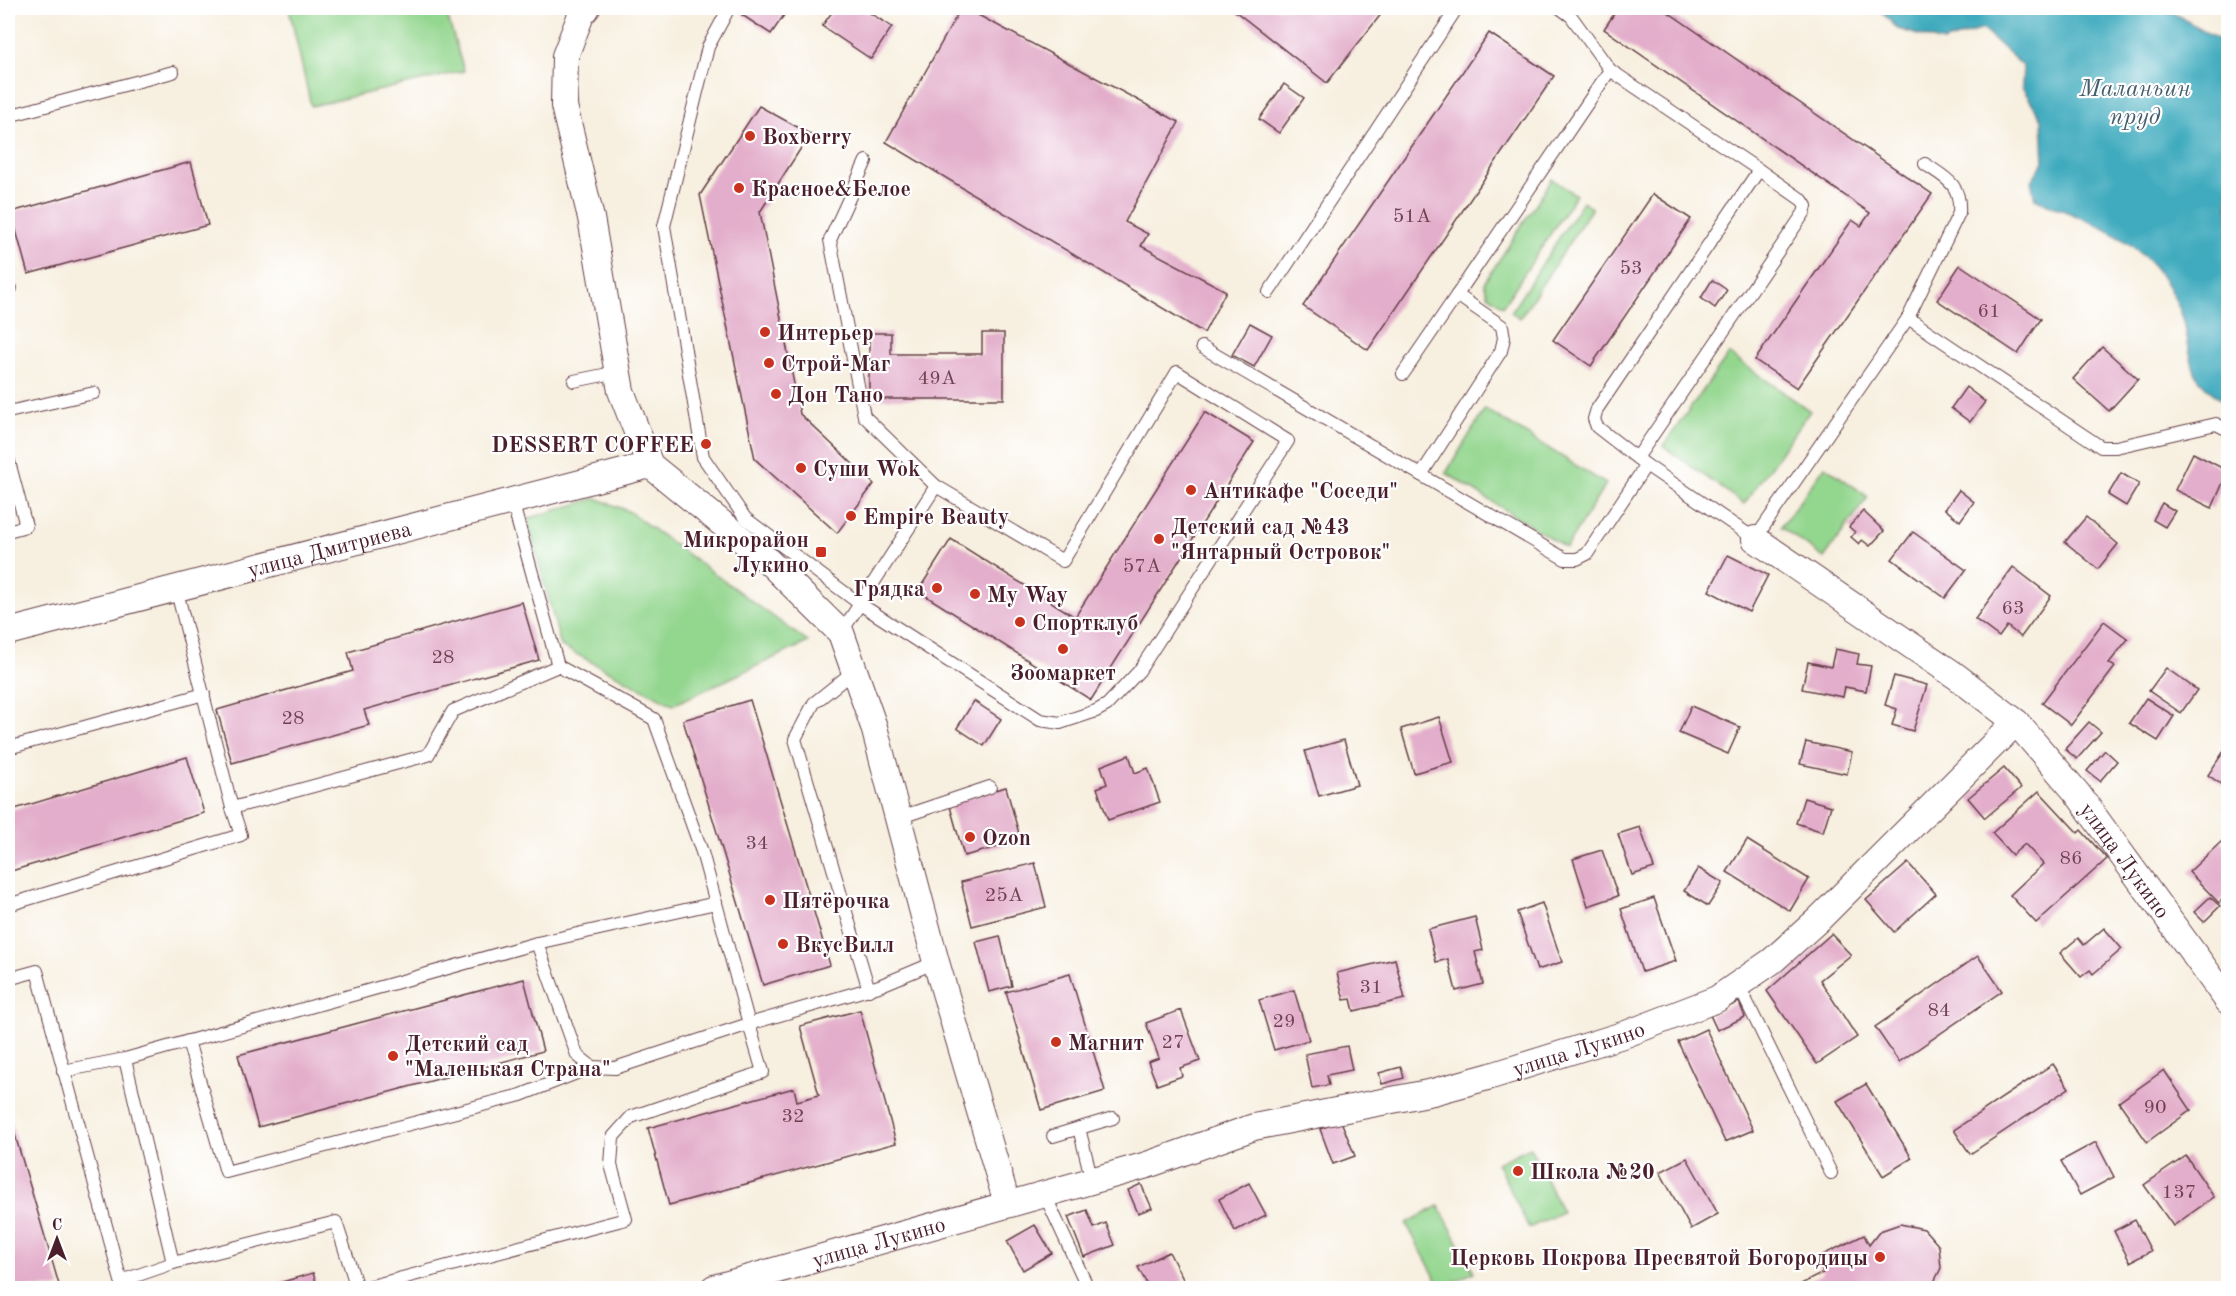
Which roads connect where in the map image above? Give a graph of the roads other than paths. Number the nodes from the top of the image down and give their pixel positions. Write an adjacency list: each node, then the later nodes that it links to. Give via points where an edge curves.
1 (587, 8): 15 (street, via 565,56 564,106 591,218)
2 (729, 8): 30 (lane, via 708,47 664,226 703,457 746,518)
3 (1457, 8): 11 (lane)
4 (1560, 8): 5 (lane, via 1571,16)
5 (1610, 70): 10 (lane); 12 (lane)
6 (173, 72): 7 (lane, via 12,115)
7 (8, 120)
8 (866, 161): 25 (lane, via 830,240 864,416)
9 (1925, 164): 13 (lane, via 1954,184 1960,199 1959,213)
10 (1759, 170): 22 (lane, via 1597,409 1597,427); 22 (lane, via 1802,200 1806,206 1804,213)
11 (1269, 292)
12 (1457, 295): 16 (lane); 24 (lane, via 1502,326 1504,339 1501,351)
13 (1908, 318): 20 (lane, via 2101,447 2216,424); 28 (lane)
14 (1202, 347): 24 (lane)
15 (618, 372): 17 (lane); 23 (street, via 621,391)
16 (1403, 374)
17 (574, 381)
18 (94, 393): 19 (lane)
19 (8, 412)
20 (2229, 430)
21 (8, 458): 27 (lane, via 26,526)
22 (1641, 462): 24 (lane, via 1587,554 1577,559 1565,559); 28 (lane)
23 (651, 465): 26 (street, улица Дмитриева); 32 (street, via 767,560)
24 (1421, 475)
25 (936, 486): 30 (lane); 30 (lane, via 1063,561 1177,372 1288,441 1139,671 1107,705 1096,711 1060,723 1040,720)
26 (512, 501): 29 (street, улица Дмитриева); 33 (lane)
27 (8, 531)
28 (1755, 538): 36 (street, улица Лукино, via 1956,676)
29 (176, 588): 31 (street, улица Дмитриева); 35 (lane)
30 (860, 604): 32 (lane)
31 (8, 632)
32 (841, 633): 34 (street)
33 (558, 666): 39 (lane, via 453,711 428,755); 41 (lane, via 654,719 702,852)
34 (854, 671): 40 (street, via 874,727); 47 (lane, via 814,703 795,739)
35 (204, 694): 37 (lane); 39 (lane)
36 (2016, 722): 46 (street, улица Лукино, via 1819,919 1772,961); 48 (street, улица Лукино, via 2077,793)
37 (8, 748)
38 (990, 787): 40 (lane)
39 (231, 808): 42 (lane, via 241,835)
40 (898, 818): 44 (street)
41 (716, 903): 43 (lane); 49 (lane)
42 (8, 905)
43 (537, 944): 50 (lane); 52 (lane, via 577,1055)
44 (936, 962): 47 (lane); 60 (street)
45 (8, 979): 53 (lane, via 37,971)
46 (1738, 984): 57 (lane); 58 (street, улица Лукино, via 1717,999 1626,1034 1491,1076 1433,1092 1254,1128)
47 (869, 990): 49 (lane)
48 (2228, 1000)
49 (748, 1024): 52 (lane, via 615,1068); 63 (lane, via 763,1072 631,1117 613,1137 611,1165 626,1219)
50 (188, 1041): 51 (lane); 52 (lane, via 226,1172 521,1095)
51 (125, 1059): 53 (lane); 61 (lane)
52 (592, 1067)
53 (63, 1071): 61 (lane, via 121,1281)
54 (1113, 1118): 55 (lane)
55 (1079, 1128): 56 (lane); 58 (lane)
56 (1053, 1136)
57 (1832, 1173)
58 (1092, 1181): 59 (street, улица Лукино)
59 (1044, 1193): 60 (street, улица Лукино); 65 (lane)
60 (1006, 1203): 64 (street, улица Лукино)
61 (173, 1263): 62 (lane, via 336,1222)
62 (357, 1288)
63 (364, 1288)
64 (714, 1288)
65 (1088, 1288)

